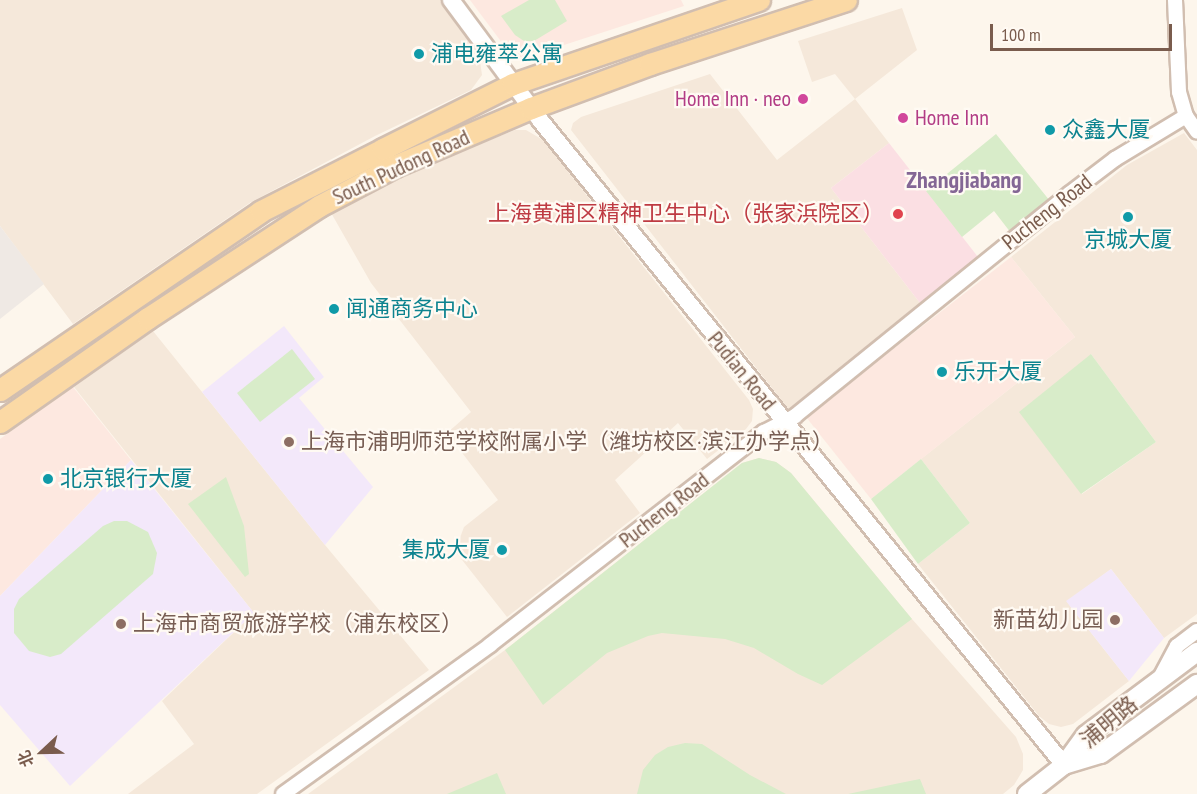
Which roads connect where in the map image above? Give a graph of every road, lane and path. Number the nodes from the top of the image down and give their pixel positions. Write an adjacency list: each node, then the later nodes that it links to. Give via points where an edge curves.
1 (451, 0): 5 (street, Pudian Road)
2 (759, 0): 5 (main road, South Pudong Road)
3 (846, 0): 6 (main road, South Pudong Road, via 650,64)
4 (1175, 0): 7 (street, via 1176,66)
5 (513, 84): 6 (street, Pudian Road); 9 (main road, South Pudong Road, via 261,211)
6 (531, 108): 10 (main road, South Pudong Road, via 394,166 319,206); 11 (street, Pudian Road)
7 (1186, 116): 8 (street); 11 (street, Pucheng Road, via 1115,159)
8 (1197, 132)
9 (0, 390)
10 (0, 422)
11 (783, 422): 16 (street, Pudian Road); 17 (street, Pucheng Road, via 764,432 490,645)
12 (1197, 631): 14 (street, via 1177,646)
13 (1197, 652): 14 (main road, 浦明路)
14 (1158, 681): 16 (main road, 浦明路, via 1086,735)
15 (1197, 684): 16 (main road, 浦明路, via 1101,754)
16 (1064, 765): 18 (main road)
17 (283, 794)
18 (1027, 794)

